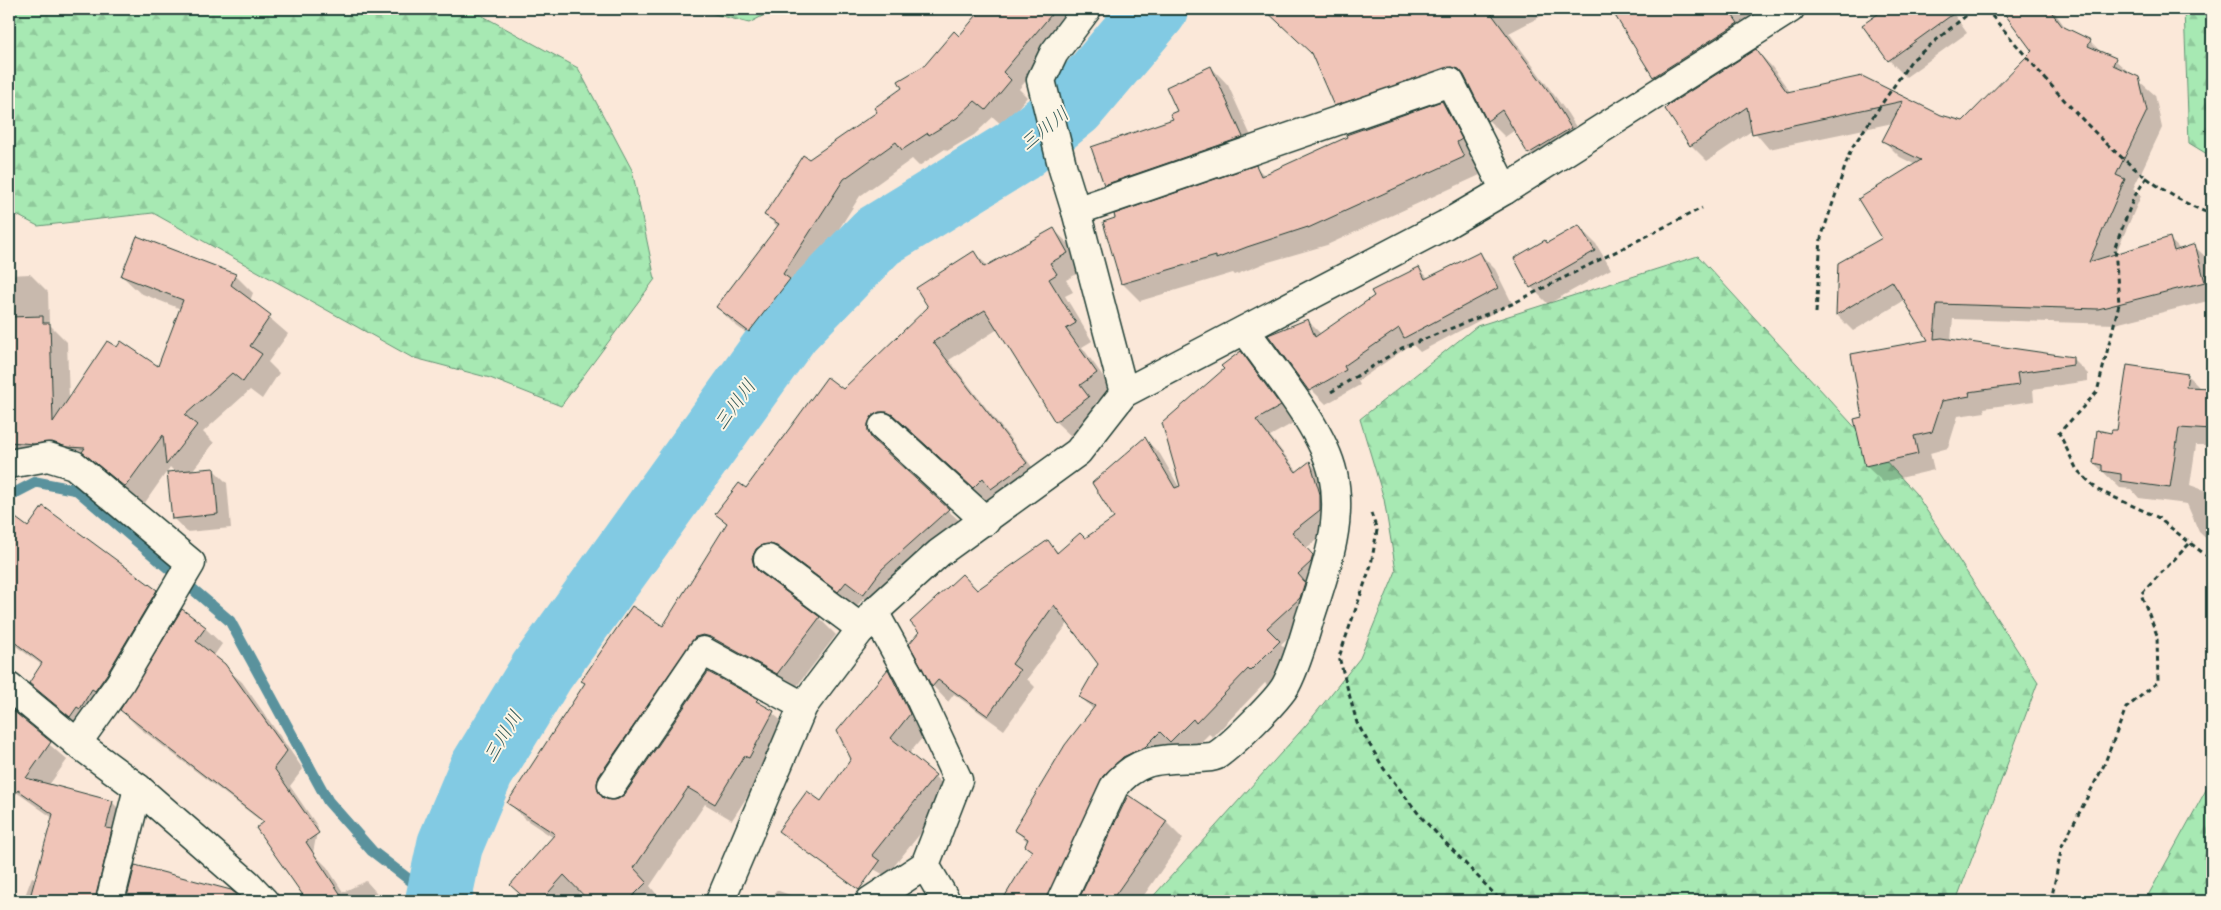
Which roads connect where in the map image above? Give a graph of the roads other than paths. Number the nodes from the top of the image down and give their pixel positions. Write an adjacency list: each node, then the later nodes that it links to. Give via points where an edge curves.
1 (1087, 9): 4 (street, via 1054,53 1041,80)
2 (1790, 9): 3 (street)
3 (1505, 190): 4 (street, via 1450,82); 5 (street)
4 (1076, 211): 6 (street)
5 (1245, 330): 6 (street); 23 (street, via 1324,447 1333,474 1336,511 1330,558 1286,686 1249,727 1216,756 1146,762 1125,774 1114,787)
6 (1124, 393): 9 (street, via 1078,452)
7 (882, 427): 9 (street)
8 (9, 464): 14 (street, via 48,457 74,465 190,563 120,683)
9 (986, 521): 11 (street, via 939,553)
10 (768, 559): 11 (street)
11 (868, 621): 13 (street); 17 (street, via 910,677 958,780)
12 (9, 687): 14 (street)
13 (803, 706): 15 (street, via 703,651); 20 (street)
14 (77, 743): 16 (street)
15 (612, 785)
16 (138, 788): 18 (street); 19 (street)
17 (925, 865): 21 (street); 22 (street)
18 (110, 901)
19 (264, 901)
20 (720, 901)
21 (870, 901)
22 (946, 901)
23 (1061, 901)

